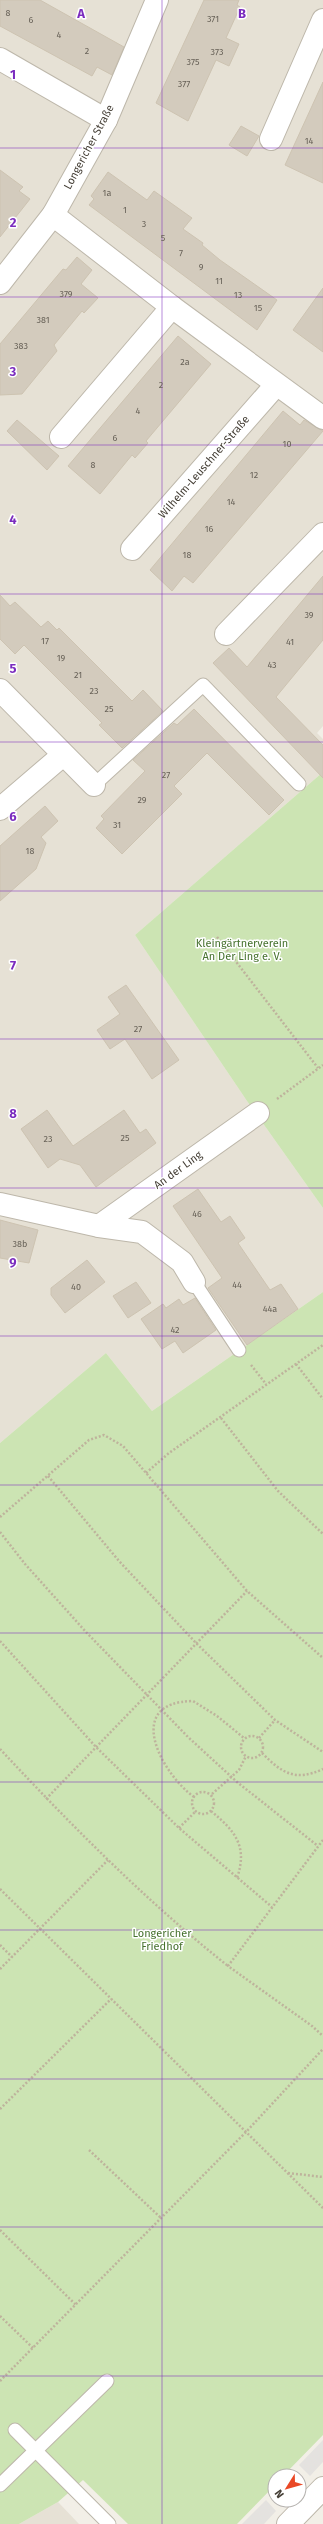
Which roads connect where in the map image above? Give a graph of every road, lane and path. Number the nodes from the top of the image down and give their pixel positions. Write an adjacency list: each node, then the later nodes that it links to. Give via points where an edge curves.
1 (158, 0): 4 (street, Longericher Straße)
2 (323, 20): 5 (street)
3 (0, 59): 4 (street)
4 (106, 120): 6 (street, Longericher Straße)
5 (271, 139)
6 (53, 215): 7 (street, Longericher Straße); 8 (street)
7 (4, 270)
8 (172, 307): 9 (street); 11 (street)
9 (276, 384): 10 (street); 13 (street, Wilhelm-Leuschner-Straße)
10 (323, 418)
11 (61, 437)
12 (323, 534): 14 (street)
13 (132, 549)
14 (226, 634)
15 (0, 690): 16 (street)
16 (63, 755): 17 (street); 19 (street)
17 (94, 784): 18 (lane, via 203,685)
18 (299, 784)
19 (0, 810)
20 (216, 937): 22 (path)
21 (323, 1065): 22 (path)
22 (318, 1068): 23 (path)
23 (258, 1113): 25 (street, An der Ling)
24 (0, 1204): 25 (street)
25 (99, 1226): 26 (street, via 142,1232 182,1262)
26 (194, 1282): 28 (lane)
27 (323, 1345): 29 (path)
28 (239, 1350): 30 (path)
29 (296, 1364): 30 (path); 31 (path)
30 (266, 1384): 32 (path)
31 (323, 1399)
32 (221, 1418): 33 (path, via 169,1453); 37 (path, via 278,1491)
33 (146, 1473): 34 (path, via 123,1446 104,1435 89,1440); 38 (path)
34 (48, 1476): 35 (path); 40 (path, via 119,1561)
35 (0, 1517)
36 (0, 1532): 42 (path, via 30,1570)
37 (323, 1534)
38 (247, 1591): 40 (path); 41 (path)
39 (0, 1641): 47 (path)
40 (196, 1643): 42 (path); 44 (path)
41 (323, 1658)
42 (146, 1695): 43 (path); 47 (path)
43 (163, 1712): 45 (path, via 169,1706 192,1701 217,1716); 53 (path); 55 (path, via 154,1723 158,1753 165,1767)
44 (275, 1720): 46 (path); 49 (path)
45 (244, 1738): 46 (path, via 250,1735); 51 (path, via 241,1751)
46 (259, 1738): 50 (path, via 264,1746)
47 (96, 1747): 56 (path); 59 (path)
48 (0, 1749): 56 (path)
49 (323, 1752)
50 (262, 1753): 51 (path, via 252,1758); 52 (path, via 293,1776 304,1776)
51 (246, 1756): 53 (path)
52 (323, 1769)
53 (232, 1777): 54 (path); 61 (path)
54 (212, 1794): 55 (path, via 202,1791); 58 (path, via 215,1803)
55 (194, 1797): 57 (path, via 192,1802)
56 (46, 1799): 62 (path)
57 (196, 1811): 58 (path, via 203,1814); 59 (path)
58 (211, 1811): 63 (path, via 233,1832 239,1844 242,1864)
59 (179, 1828): 63 (path)
60 (323, 1840): 61 (path)
61 (318, 1846): 65 (path)
62 (108, 1860): 66 (path); 69 (path, via 182,1929)
63 (237, 1878): 65 (path)
64 (0, 1889): 66 (path)
65 (272, 1908): 69 (path)
66 (40, 1928): 68 (path); 71 (path)
67 (0, 1945): 68 (path)
68 (12, 1957): 70 (path)
69 (228, 1966): 72 (path)
70 (0, 1970)
71 (111, 1999): 74 (path); 75 (path)
72 (323, 2036)
73 (323, 2049): 75 (path)
74 (0, 2109)
75 (246, 2132): 77 (path); 80 (path)
76 (89, 2150): 80 (path)
77 (288, 2173): 78 (path); 79 (path)
78 (323, 2177)
79 (323, 2208)
80 (161, 2218): 82 (path)
81 (0, 2230): 82 (path)
82 (76, 2305): 84 (path)
83 (0, 2316): 84 (path)
84 (33, 2348): 85 (path)
85 (0, 2381)
86 (107, 2381): 88 (lane)
87 (15, 2430): 88 (lane)
88 (36, 2450): 89 (lane); 91 (lane)
89 (0, 2485)
90 (323, 2488): 92 (street)
91 (108, 2524)
92 (288, 2524)

